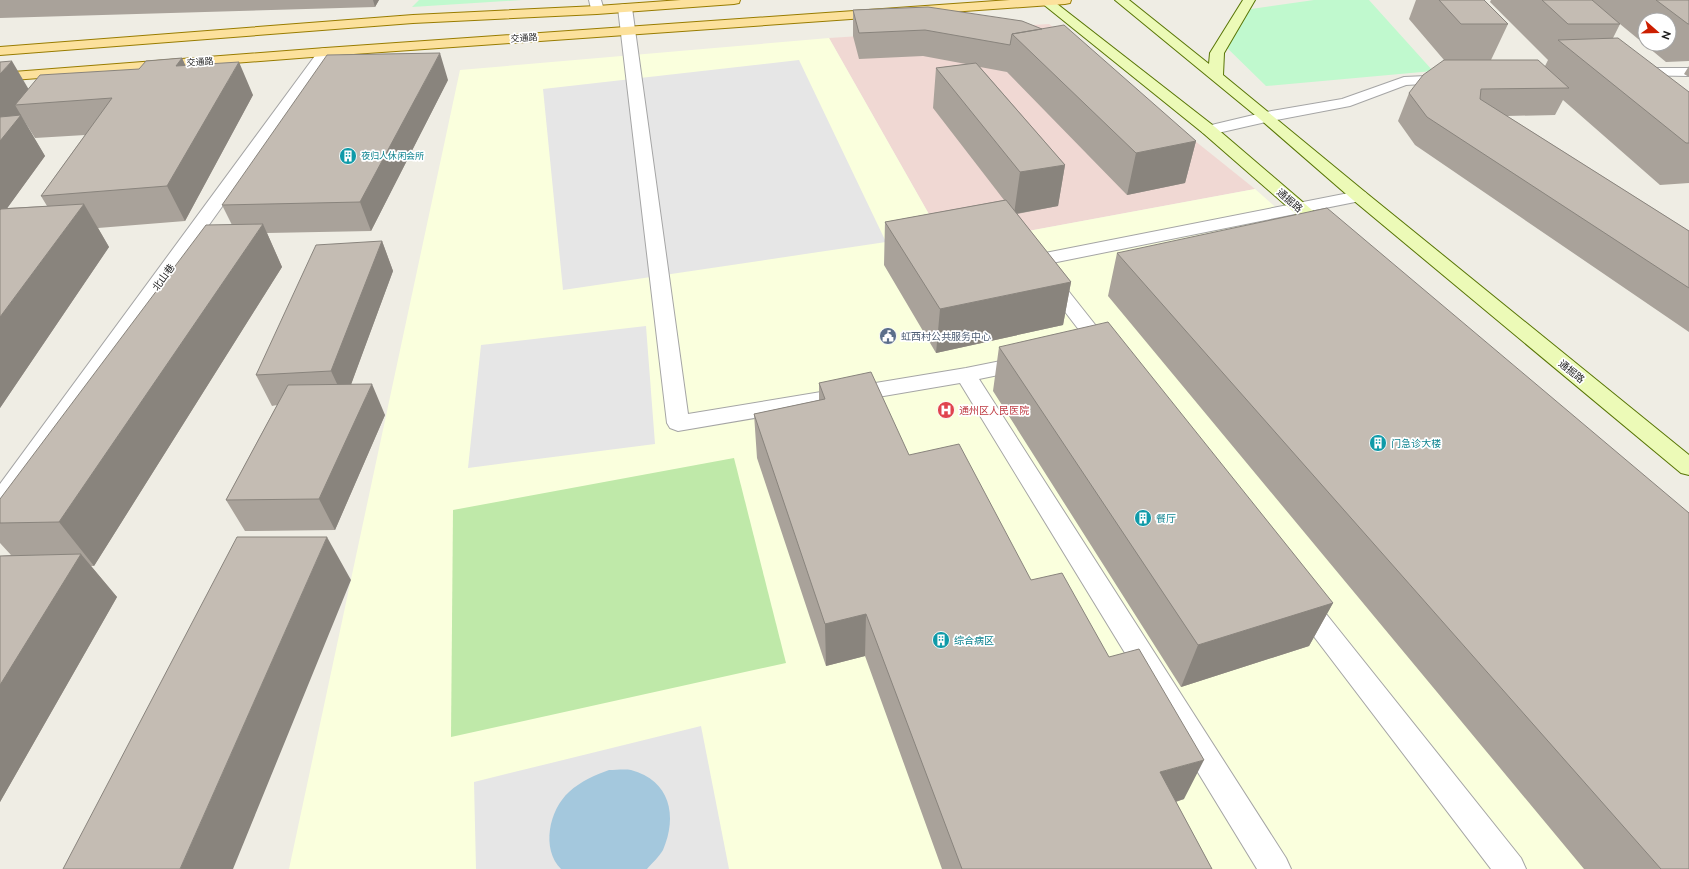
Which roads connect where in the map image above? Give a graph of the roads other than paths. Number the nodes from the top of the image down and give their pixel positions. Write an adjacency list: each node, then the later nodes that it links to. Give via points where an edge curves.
1 (734, 0): 6 (main road)
2 (1121, 0): 15 (main road, 通掘路)
3 (1249, 0): 15 (main road, via 1217,53)
4 (1052, 1): 7 (main road, 交通路); 12 (main road, 通掘路)
5 (596, 5): 6 (main road); 10 (main road)
6 (625, 8): 28 (street, via 678,423)
7 (901, 12): 8 (main road); 11 (main road, 交通路)
8 (969, 19)
9 (1086, 50): 12 (main road)
10 (0, 51)
11 (325, 52): 16 (main road, 交通路); 30 (street, 北山巷)
12 (1121, 60): 19 (main road, 通掘路)
13 (1689, 72): 14 (street)
14 (1618, 73)
15 (1216, 76): 18 (main road, 通掘路)
16 (0, 77)
17 (1468, 78): 18 (street, via 1404,81 1345,104)
18 (1266, 117): 19 (street); 20 (main road, 通掘路)
19 (1209, 130): 22 (main road, 通掘路)
20 (1359, 196): 21 (street); 29 (main road, 通掘路)
21 (1188, 231): 23 (street); 24 (street, via 1035,261)
22 (1341, 245)
23 (1204, 247)
24 (1103, 348): 25 (street); 27 (street)
25 (1080, 352)
26 (1042, 360): 28 (street)
27 (1118, 366)
28 (966, 376): 32 (street)
29 (1689, 467)
30 (0, 501)
31 (1290, 586): 33 (street)
32 (1276, 869)
33 (1510, 869)

